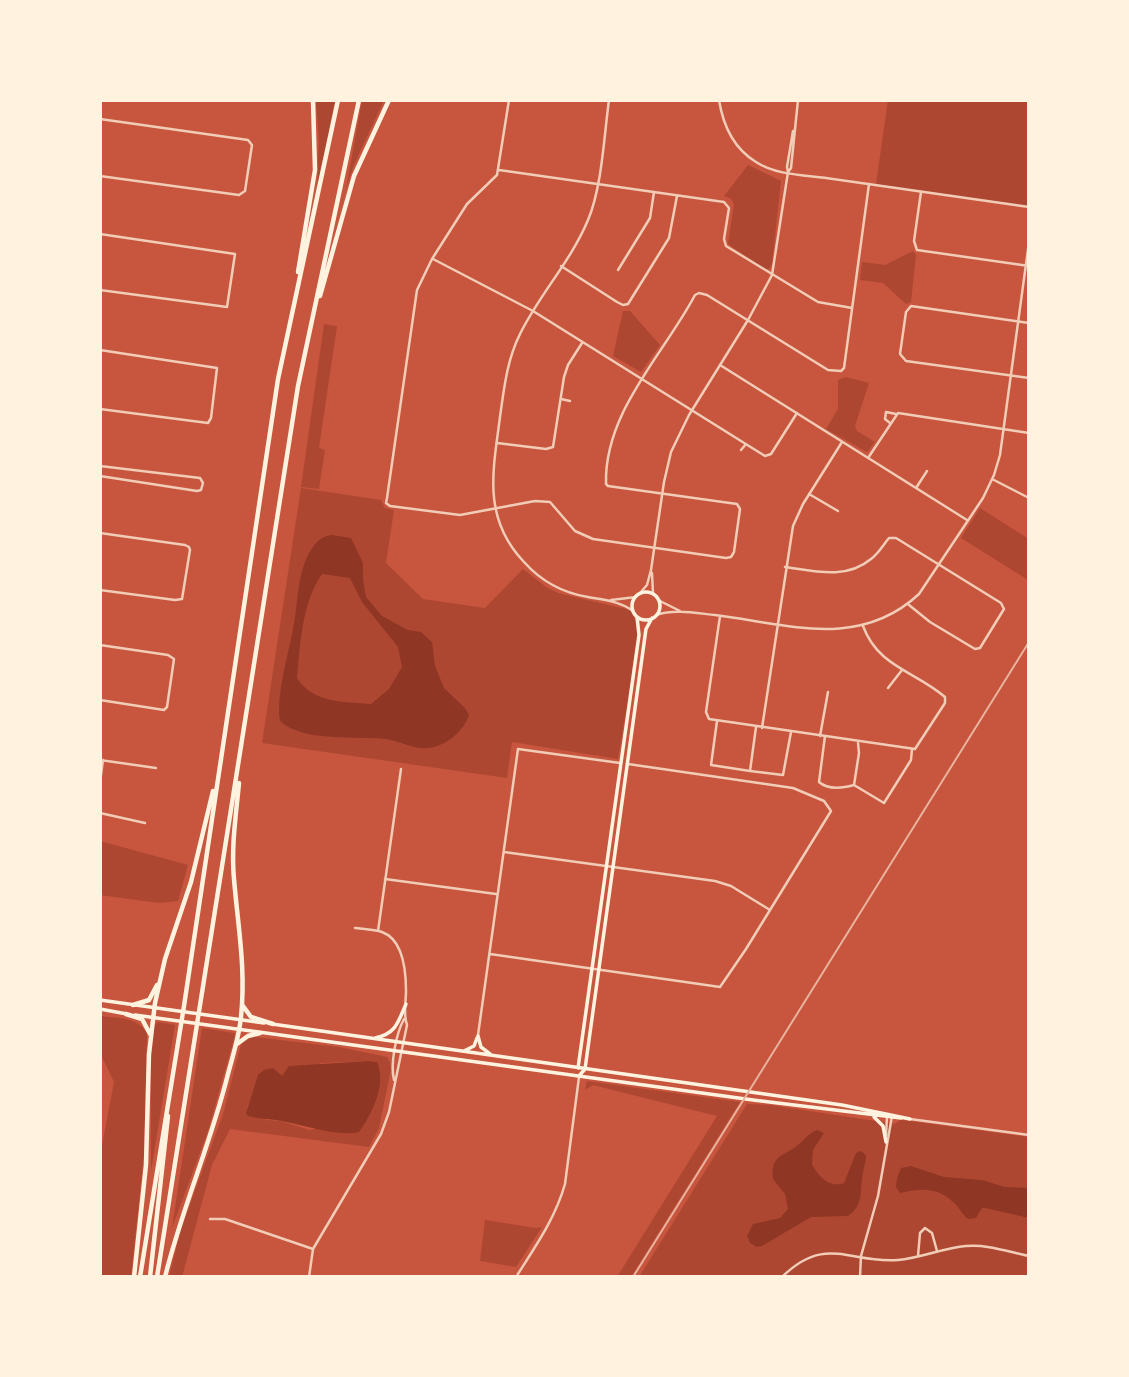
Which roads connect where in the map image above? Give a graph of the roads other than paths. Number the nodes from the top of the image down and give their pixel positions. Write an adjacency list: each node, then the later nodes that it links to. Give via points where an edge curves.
1 (313, 100): 32 (highway, via 315,170)
2 (338, 100): 32 (highway)
3 (359, 100): 33 (highway)
4 (389, 100): 33 (highway, via 354,176)
5 (509, 100): 10 (street)
6 (609, 100): 14 (street)
7 (719, 100): 11 (street, via 737,146 758,163)
8 (798, 100): 11 (street)
9 (100, 118): 12 (street, via 248,140 252,145 245,191 239,195)
10 (499, 170): 14 (street); 21 (street, via 467,204)
11 (788, 172): 13 (street); 25 (street)
12 (100, 176)
13 (869, 184): 16 (street); 27 (street)
14 (597, 185): 15 (street); 23 (street, via 588,222)
15 (654, 192): 17 (street); 24 (street, via 650,218)
16 (921, 192): 18 (street); 22 (street, via 914,241 917,250)
17 (677, 196): 23 (street, via 669,238 628,304 617,302); 25 (street, via 728,204 724,243)
18 (1029, 207)
19 (100, 234): 26 (street, via 235,254 227,307)
20 (1029, 242): 22 (street)
21 (432, 258): 28 (street); 62 (street, via 413,309 386,503 460,515)
22 (1027, 265): 30 (street)
23 (561, 266): 28 (street)
24 (618, 270)
25 (772, 275): 27 (street, via 818,302); 29 (street)
26 (100, 290)
27 (852, 308): 29 (street, via 844,368 838,372)
28 (533, 312): 34 (street); 50 (street, via 511,355)
29 (748, 320): 36 (street); 39 (street, via 707,295 695,295)
30 (1018, 321): 31 (street); 37 (street); 37 (street, via 911,306 906,312 900,354 906,361)
31 (1029, 323)
32 (287, 341): 105 (highway)
33 (307, 341): 92 (highway)
34 (582, 343): 39 (street); 40 (street, via 568,365)
35 (100, 350): 42 (street, via 218,368 208,422)
36 (720, 365): 43 (street); 44 (street)
37 (1011, 376): 38 (street); 47 (street)
38 (1029, 378)
39 (642, 379): 43 (street); 59 (street, via 618,425 606,484)
40 (561, 399): 41 (street); 50 (street, via 553,447)
41 (570, 401)
42 (100, 408)
43 (692, 410): 51 (street); 59 (street, via 671,452)
44 (797, 414): 49 (street); 51 (street, via 768,456)
45 (896, 414): 46 (street); 46 (street, via 887,412 885,419); 47 (street)
46 (890, 424): 53 (street)
47 (1003, 427): 48 (street); 57 (street)
48 (1029, 433)
49 (842, 442): 53 (street); 60 (street)
50 (497, 443): 62 (street, via 492,484)
51 (746, 444): 52 (street)
52 (741, 450)
53 (868, 458): 58 (street)
54 (100, 466): 56 (street, via 200,478 202,483 197,491)
55 (927, 471): 58 (street)
56 (100, 476)
57 (992, 479): 61 (street); 64 (street)
58 (916, 488): 64 (street)
59 (662, 494): 66 (street); 66 (street, via 737,504 740,509 734,552 729,558)
60 (809, 494): 63 (street); 68 (street, via 793,526)
61 (1029, 498)
62 (495, 509): 66 (street, via 550,502 565,522 588,537); 74 (street, via 511,547 534,572 563,590)
63 (838, 511)
64 (968, 521): 67 (street)
65 (100, 533): 70 (street, via 190,547 183,599)
66 (655, 548): 69 (street)
67 (940, 565): 68 (street, via 893,538 870,561 848,571); 76 (street); 76 (street, via 1002,604 1002,613 980,648 972,648 930,622)
68 (786, 567): 83 (street)
69 (651, 570): 71 (street); 72 (street)
70 (100, 590)
71 (640, 593): 72 (main road); 73 (main road)
72 (653, 594): 75 (main road)
73 (636, 597): 74 (street); 77 (main road)
74 (607, 600): 77 (street)
75 (658, 600): 78 (street); 79 (main road)
76 (909, 604): 84 (street)
77 (633, 611): 81 (main road)
78 (683, 612): 79 (street); 80 (street)
79 (656, 615): 82 (main road)
80 (720, 616): 83 (street); 90 (street, via 706,712 709,719)
81 (637, 617): 82 (main road); 100 (main road, via 639,635)
82 (652, 618): 101 (main road, via 646,629)
83 (777, 624): 84 (street, via 830,631); 93 (street)
84 (863, 626): 86 (street, via 876,650)
85 (100, 645): 89 (street, via 169,654 174,659 164,710)
86 (902, 670): 87 (street); 98 (street, via 946,699)
87 (888, 688)
88 (828, 692): 95 (street)
89 (100, 700)
90 (717, 721): 91 (street); 104 (street, via 711,765)
91 (756, 727): 93 (street); 104 (street)
92 (244, 728): 123 (highway, via 233,846 244,959); 160 (highway)
93 (762, 728): 94 (street)
94 (791, 732): 95 (street); 104 (street, via 783,775)
95 (820, 736): 96 (street)
96 (825, 736): 97 (street); 107 (street, via 819,782 835,788)
97 (859, 741): 98 (street); 107 (street)
98 (912, 749): 107 (street, via 911,760 884,803)
99 (101, 760): 102 (street); 106 (street)
100 (620, 763): 110 (street, via 518,749); 111 (main road)
101 (628, 764): 112 (main road); 115 (street, via 793,788 828,804 828,819)
102 (156, 768)
103 (401, 769): 113 (street)
104 (750, 771)
105 (217, 780): 121 (highway); 145 (highway)
106 (100, 782)
107 (854, 785)
108 (100, 813): 109 (street)
109 (145, 823)
110 (504, 852): 111 (street); 114 (street)
111 (606, 866): 112 (street); 119 (main road)
112 (613, 866): 115 (street, via 721,882); 120 (main road)
113 (385, 879): 114 (street); 117 (street)
114 (498, 894): 118 (street)
115 (771, 910): 120 (street, via 720,987)
116 (355, 928): 117 (street)
117 (377, 931): 124 (street, via 389,936 401,954)
118 (490, 954): 119 (street); 134 (street)
119 (592, 969): 120 (street); 142 (main road)
120 (598, 970): 143 (main road)
121 (162, 974): 125 (highway, via 149,1000); 126 (highway)
122 (100, 1000): 125 (main road)
123 (242, 1000): 130 (highway); 131 (highway, via 251,1017)
124 (406, 1004): 135 (main road, via 391,1033); 136 (street, via 407,1025)
125 (133, 1005): 126 (main road)
126 (155, 1009): 129 (highway); 130 (main road)
127 (100, 1010): 128 (main road)
128 (127, 1014): 129 (main road); 140 (highway, via 147,1025)
129 (153, 1017): 132 (main road); 140 (highway)
130 (241, 1021): 131 (main road); 132 (highway)
131 (273, 1024): 135 (main road)
132 (239, 1030): 133 (main road); 137 (highway)
133 (260, 1033): 137 (highway); 138 (main road)
134 (478, 1036): 139 (main road, via 471,1048); 141 (main road, via 481,1047)
135 (370, 1039): 136 (main road)
136 (400, 1043): 138 (street); 139 (main road)
137 (237, 1044): 161 (highway)
138 (398, 1050): 144 (main road); 152 (street, via 389,1112 381,1133)
139 (458, 1052): 141 (main road)
140 (149, 1054): 157 (highway, via 146,1165)
141 (495, 1057): 142 (main road)
142 (578, 1068): 143 (main road); 144 (main road)
143 (584, 1069): 144 (main road); 147 (main road)
144 (579, 1076): 146 (main road); 163 (street, via 560,1201)
145 (169, 1101): 158 (highway); 159 (highway)
146 (873, 1115): 147 (main road); 150 (main road, via 883,1126)
147 (889, 1115): 148 (main road); 150 (street)
148 (910, 1119): 149 (street)
149 (1029, 1135)
150 (885, 1144): 154 (street, via 878,1196)
151 (210, 1219): 152 (street, via 225,1219)
152 (313, 1249): 162 (street)
153 (937, 1251): 155 (street); 155 (street, via 932,1233 925,1228 920,1233); 156 (street, via 978,1245)
154 (862, 1256): 155 (street, via 897,1260); 164 (street, via 819,1254); 165 (street)
155 (918, 1256)
156 (1029, 1256)
157 (134, 1277)
158 (140, 1277)
159 (149, 1277)
160 (157, 1277)
161 (165, 1277)
162 (309, 1277)
163 (516, 1277)
164 (782, 1277)
165 (860, 1277)

